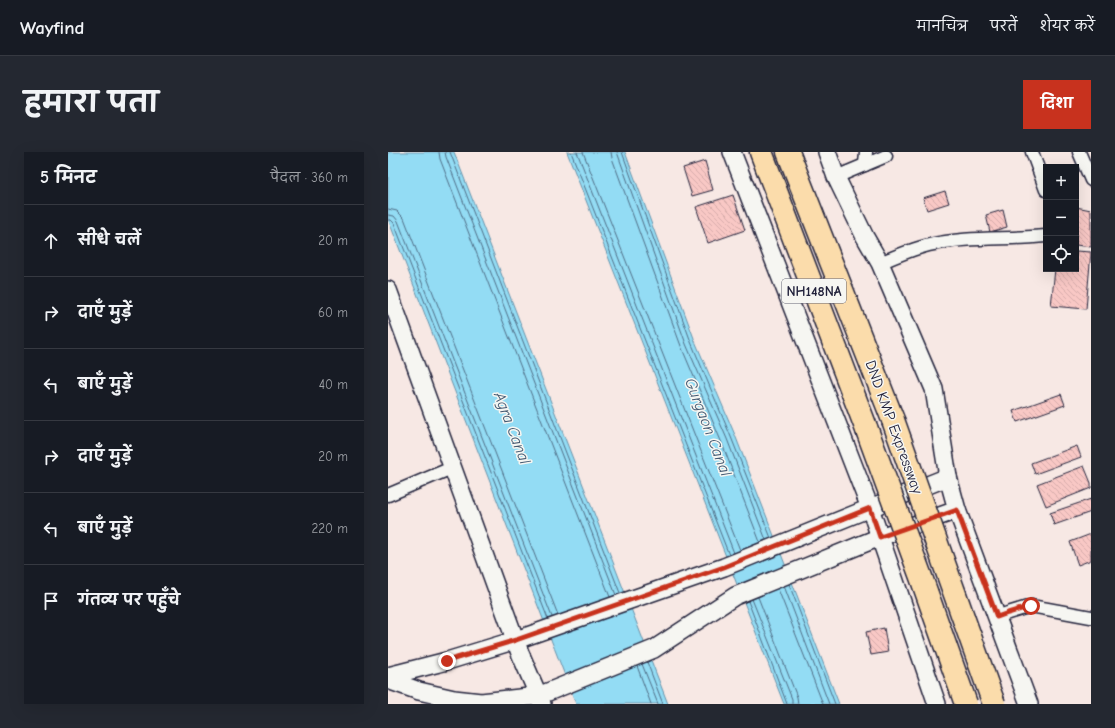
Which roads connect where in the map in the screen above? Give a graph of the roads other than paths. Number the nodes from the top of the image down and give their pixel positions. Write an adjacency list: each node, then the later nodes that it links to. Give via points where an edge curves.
1 (732, 152): 19 (street)
2 (761, 152): 29 (highway, DND KMP Expressway / NH148NA, bridge, via 922,577)
3 (788, 152): 30 (highway, DND KMP Expressway / NH148NA, bridge, via 893,420)
4 (827, 152): 10 (street)
5 (866, 152): 9 (street)
6 (1032, 152): 12 (street)
7 (1079, 152): 11 (street)
8 (886, 156): 9 (street)
9 (865, 165): 10 (street)
10 (836, 177): 14 (street)
11 (1091, 180)
12 (1043, 182)
13 (1043, 236): 14 (street, via 930,245)
14 (880, 263): 17 (street, via 934,389)
15 (388, 290): 16 (street)
16 (454, 467): 18 (street); 24 (street)
17 (948, 478): 19 (street); 20 (street)
18 (388, 495)
19 (870, 508): 21 (street); 24 (street, via 724,567)
20 (957, 510): 21 (street); 22 (street)
21 (880, 537): 27 (street, via 735,596 654,649 557,688); 28 (street)
22 (997, 617): 23 (street, via 1031,606); 31 (street)
23 (1091, 617)
24 (516, 640): 25 (street); 27 (street)
25 (388, 676)
26 (388, 680): 27 (street, via 454,699 481,702)
27 (539, 701)
28 (937, 704)
29 (966, 704)
30 (994, 704)
31 (1029, 704)

